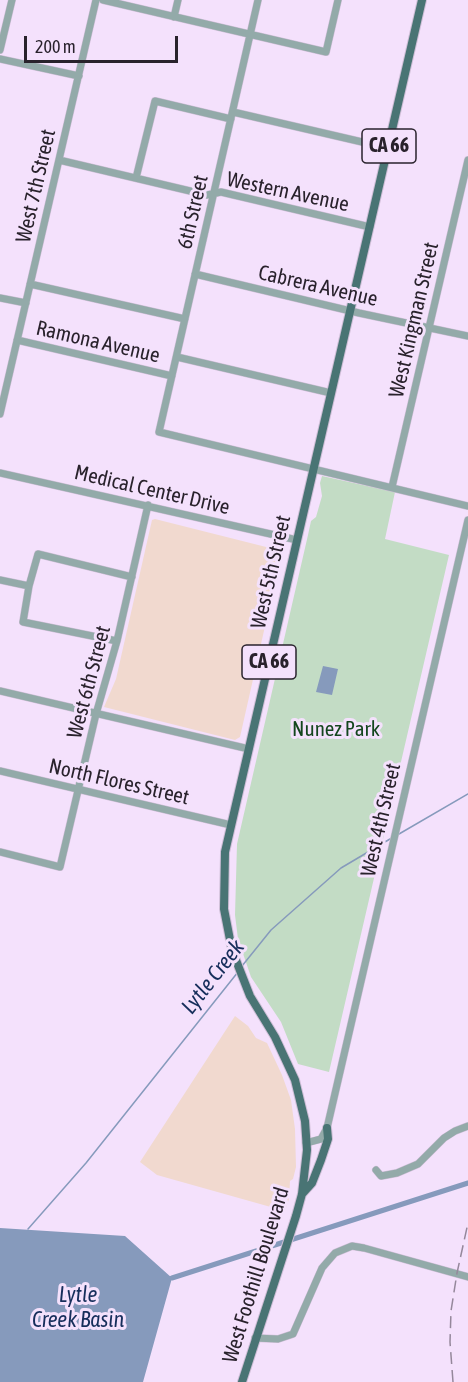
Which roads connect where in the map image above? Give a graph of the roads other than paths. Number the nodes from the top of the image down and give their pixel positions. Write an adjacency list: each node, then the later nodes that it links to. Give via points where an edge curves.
1 (12, 0): 10 (street)
2 (96, 0): 12 (street, West 7th Street)
3 (103, 0): 8 (street)
4 (178, 0): 8 (street)
5 (258, 0): 9 (street, 6th Street)
6 (338, 0): 9 (street, via 326,52)
7 (422, 0): 14 (main road, West 5th Street / CA 66)
8 (174, 17): 9 (street)
9 (250, 35): 13 (street, 6th Street)
10 (0, 50)
11 (0, 59): 12 (street)
12 (79, 76): 15 (street, West 7th Street)
13 (232, 116): 14 (street); 17 (street, via 154,101); 18 (street, 6th Street)
14 (388, 148): 19 (main road, West 5th Street / CA 66)
15 (59, 160): 17 (street, Western Avenue); 21 (street, West 7th Street)
16 (468, 160): 26 (street, West Kingman Street)
17 (136, 178): 18 (street, Western Avenue)
18 (214, 194): 19 (street, Western Avenue, via 221,192); 20 (street, 6th Street)
19 (370, 227): 24 (main road, West 5th Street / CA 66)
20 (195, 274): 24 (street, Cabrera Avenue); 25 (street, 6th Street)
21 (30, 284): 23 (street, West 7th Street); 25 (street)
22 (0, 298): 23 (street, Ramona Avenue)
23 (26, 303): 28 (street, West 7th Street)
24 (351, 310): 26 (street, Cabrera Avenue); 31 (main road, West 5th Street / CA 66)
25 (185, 319): 29 (street, 6th Street)
26 (429, 327): 27 (street, Cabrera Avenue); 35 (street, West Kingman Street)
27 (468, 336)
28 (17, 340): 30 (street, Ramona Avenue); 32 (street, West 7th Street)
29 (177, 357): 30 (street, 6th Street); 31 (street, Ramona Avenue)
30 (172, 376): 33 (street, 6th Street, via 159,432)
31 (331, 393): 33 (main road, West 5th Street / CA 66)
32 (0, 414)
33 (314, 469): 35 (street); 39 (main road, West 5th Street / CA 66)
34 (0, 473): 36 (street, Medical Center Drive)
35 (392, 487): 37 (street)
36 (148, 505): 39 (street, Medical Center Drive); 40 (street, West 6th Street)
37 (468, 506)
38 (468, 520): 52 (street, West 4th Street)
39 (297, 540): 46 (main road, West 5th Street / CA 66)
40 (132, 577): 42 (street, via 38,554); 43 (street, West 6th Street)
41 (0, 580): 42 (street)
42 (29, 586): 43 (street, via 23,622)
43 (117, 641): 45 (street, West 6th Street)
44 (0, 691): 45 (street)
45 (96, 714): 46 (street); 48 (street, West 6th Street)
46 (249, 749): 49 (main road, West 5th Street / CA 66)
47 (0, 771): 48 (street, North Flores Street)
48 (78, 789): 49 (street, North Flores Street); 50 (street, West 6th Street, via 60,867)
49 (231, 825): 53 (main road, West 5th Street / CA 66, via 223,891 232,951 250,996 295,1080)
50 (0, 852)
51 (468, 1126): 54 (street, via 444,1138 418,1164 381,1176)
52 (327, 1128): 53 (street, via 321,1139); 55 (main road, via 328,1139 321,1160 312,1183)
53 (306, 1143): 55 (main road, West Foothill Boulevard / CA 66)
54 (376, 1170)
55 (302, 1194): 57 (main road, West Foothill Boulevard / CA 66)
56 (468, 1276): 57 (street, via 352,1246 334,1253 322,1268 293,1334 278,1339)
57 (255, 1338): 58 (main road, West Foothill Boulevard / CA 66)
58 (242, 1382)

